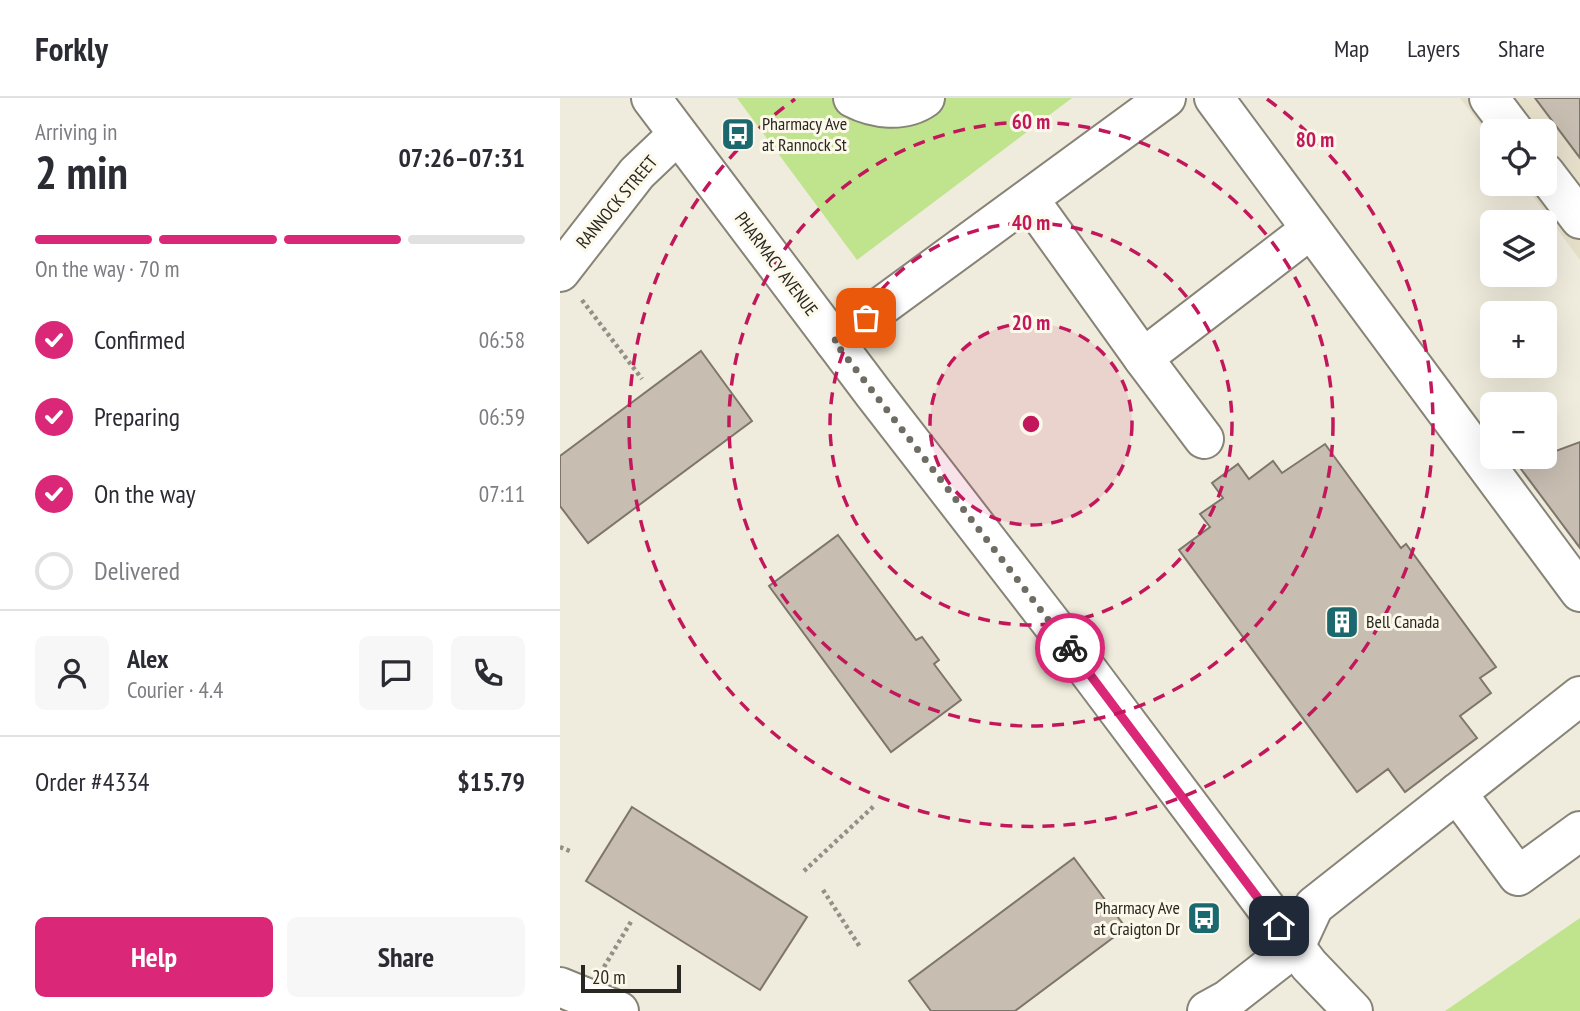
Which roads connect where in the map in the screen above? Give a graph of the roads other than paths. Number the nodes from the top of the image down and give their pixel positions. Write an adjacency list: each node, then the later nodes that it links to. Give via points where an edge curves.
1 (651, 98): 8 (street, PHARMACY AVENUE)
2 (853, 98): 3 (street, via 884,109)
3 (925, 98)
4 (1214, 98): 12 (street)
5 (1489, 98): 7 (street)
6 (1141, 105): 10 (street)
7 (1505, 119)
8 (677, 135): 13 (street, RANNOCK STREET, via 637,173); 14 (street, PHARMACY AVENUE)
9 (1557, 189): 11 (street)
10 (1029, 200): 14 (street); 15 (street)
11 (1580, 219)
12 (1311, 229): 15 (street); 17 (street)
13 (560, 272)
14 (834, 341): 21 (street, PHARMACY AVENUE)
15 (1143, 358): 16 (street)
16 (1205, 439)
17 (1580, 592)
18 (1580, 696): 19 (street)
19 (1457, 793): 20 (street, via 1518,876); 21 (street, via 1314,906)
20 (1580, 831)
21 (1302, 956): 22 (street); 23 (street, PHARMACY AVENUE); 24 (street, PHARMACY AVENUE)
22 (1207, 1011)
23 (1329, 1011)
24 (1353, 1011)

